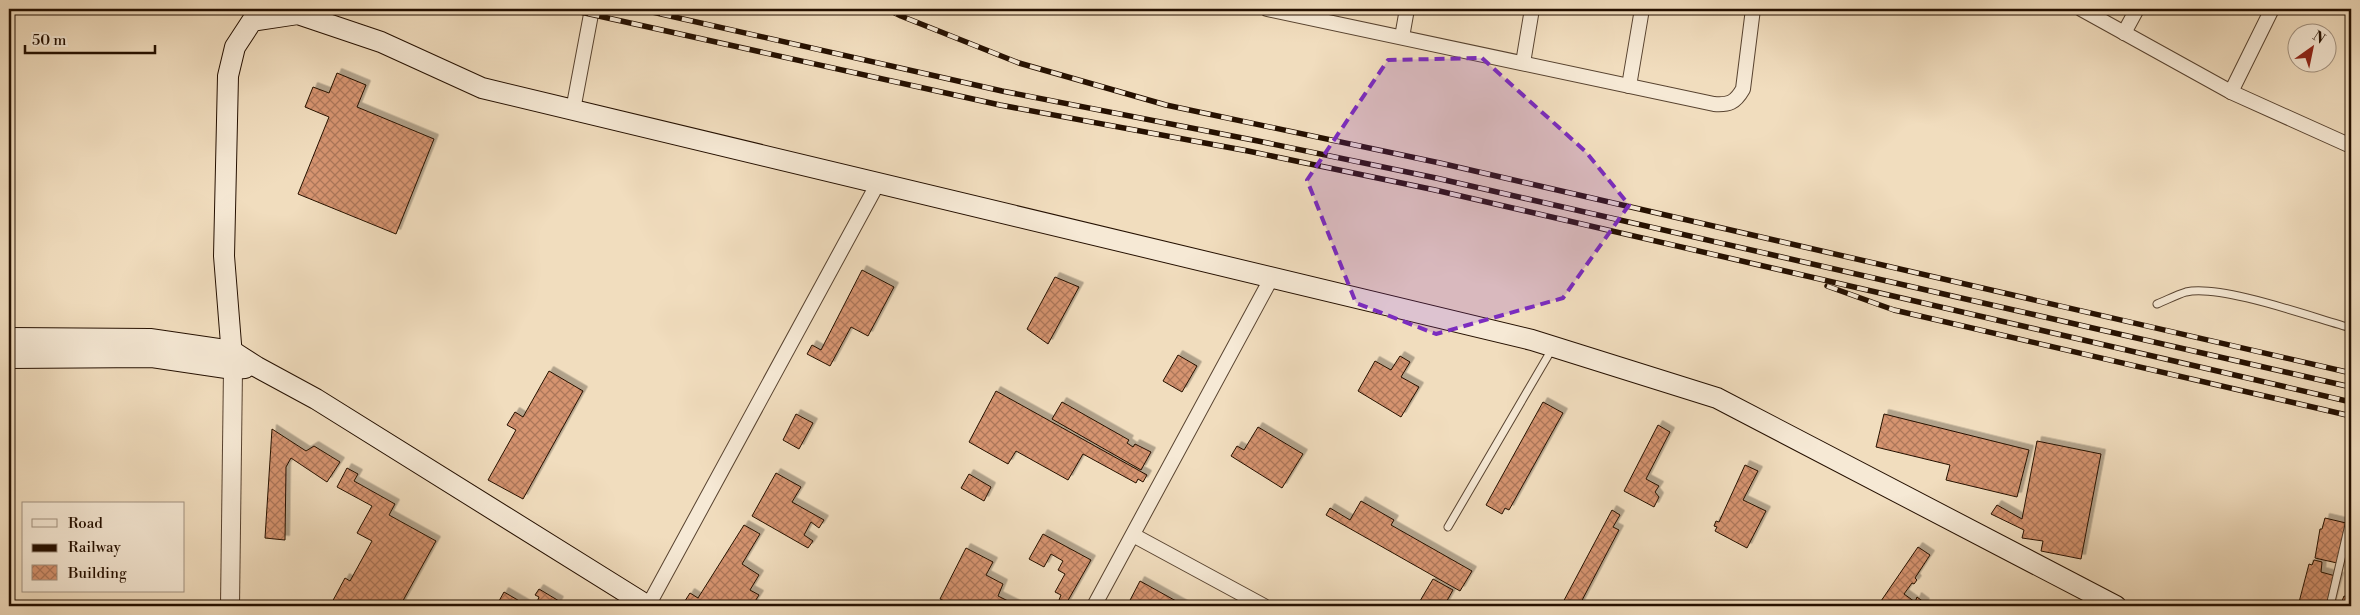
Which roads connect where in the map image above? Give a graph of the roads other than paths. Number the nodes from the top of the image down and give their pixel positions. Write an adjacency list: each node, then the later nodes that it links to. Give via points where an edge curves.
1 (592, 9): 16 (street)
2 (1267, 9): 10 (street)
3 (1407, 9): 12 (street)
4 (1532, 9): 13 (street)
5 (1642, 9): 14 (street)
6 (1753, 9): 14 (street, via 1743,89 1736,100 1727,105 1714,104)
7 (2081, 9): 11 (street)
8 (2137, 9): 11 (street)
9 (2272, 9): 15 (street)
10 (1290, 11): 12 (street)
11 (2124, 33): 15 (street)
12 (1402, 37): 13 (street)
13 (1523, 63): 14 (street)
14 (1628, 86)
15 (2232, 92): 17 (street)
16 (573, 110): 18 (main road); 25 (main road, via 482,88 381,42 298,14 252,21 235,47 228,76 224,256)
17 (2351, 146)
18 (878, 183): 19 (main road); 30 (street)
19 (1272, 277): 23 (main road); 28 (street)
20 (2157, 304): 21 (lane, via 2187,292 2209,292 2236,296)
21 (2351, 328)
22 (9, 338): 25 (main road, via 150,339)
23 (1553, 346): 27 (lane); 33 (main road, via 1717,398)
24 (9, 358): 25 (main road)
25 (233, 360): 29 (street); 30 (main road, via 257,367 316,399)
26 (2351, 516): 34 (lane)
27 (1448, 527)
28 (1133, 534): 31 (street); 32 (street)
29 (230, 606)
30 (648, 606)
31 (1094, 606)
32 (1264, 606)
33 (2116, 606)
34 (2330, 606)

